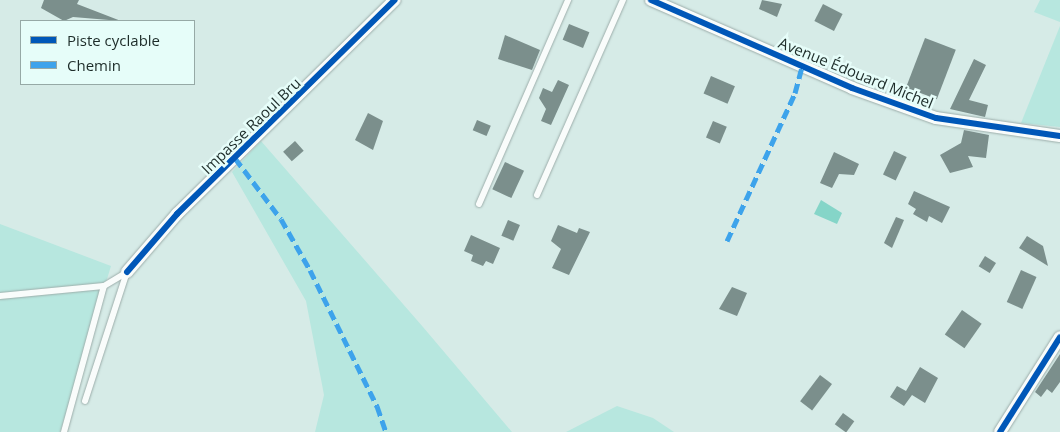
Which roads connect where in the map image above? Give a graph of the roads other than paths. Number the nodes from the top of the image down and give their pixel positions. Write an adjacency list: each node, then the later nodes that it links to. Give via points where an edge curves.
1 (395, 0): 8 (street, Impasse Raoul Bru, via 177,214)
2 (568, 0): 7 (lane)
3 (623, 0): 6 (lane)
4 (651, 0): 5 (street, Avenue Édouard Michel, via 852,88 936,118)
5 (1060, 136)
6 (537, 195)
7 (479, 204)
8 (127, 272): 9 (lane, Impasse Raoul Bru); 12 (lane)
9 (104, 286): 10 (lane); 13 (lane)
10 (0, 296)
11 (1060, 337): 14 (street)
12 (85, 401)
13 (64, 432)
14 (1000, 432)

